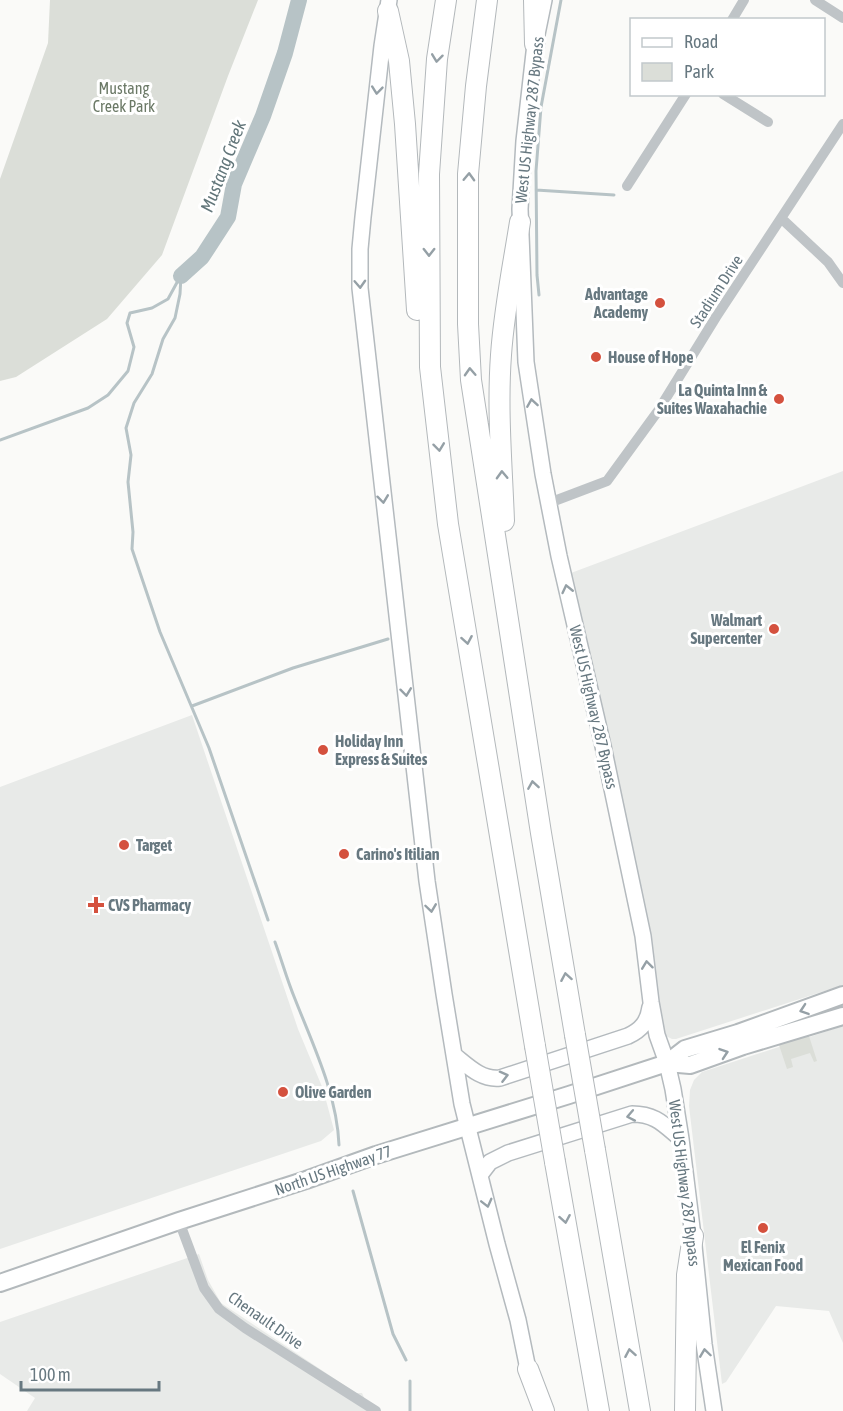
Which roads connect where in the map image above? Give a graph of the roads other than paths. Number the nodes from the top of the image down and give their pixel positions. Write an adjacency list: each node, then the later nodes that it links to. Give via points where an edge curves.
1 (446, 0): 19 (highway, one-way to 19, via 437,59 429,174)
2 (487, 0): 21 (highway, one-way to 2, via 471,380 468,324 468,174)
3 (534, 0): 10 (highway)
4 (544, 0): 10 (main road, West US Highway 287 Bypass)
5 (744, 0): 8 (street)
6 (815, 0): 9 (street)
7 (389, 6): 19 (highway, via 405,124 419,342 424,374); 25 (main road, one-way to 25, via 363,217 360,288 427,881)
8 (733, 18)
9 (843, 18)
10 (535, 44): 17 (main road, West US Highway 287 Bypass)
11 (685, 96): 15 (street)
12 (726, 96): 13 (street)
13 (768, 122)
14 (843, 124): 16 (street, Stadium Drive)
15 (627, 186)
16 (782, 219): 18 (street, via 828,262); 20 (street, Stadium Drive, via 658,411 607,481)
17 (520, 222): 20 (main road, West US Highway 287 Bypass, one-way to 17, via 526,362); 21 (highway, one-way to 17, via 501,355)
18 (843, 283)
19 (432, 390): 37 (highway, one-way to 37, bridge, via 448,524)
20 (549, 503): 23 (main road, West US Highway 287 Bypass, one-way to 20, via 643,936)
21 (504, 596): 38 (highway, one-way to 21, bridge)
22 (843, 995): 26 (main road, North US Highway 77, one-way to 26, via 685,1049)
23 (651, 1002): 25 (main road, one-way to 23, via 478,1074 500,1078 636,1032 647,1021); 26 (main road, West US Highway 287 Bypass)
24 (843, 1016): 26 (main road, North US Highway 77, one-way to 24, via 690,1065)
25 (454, 1055): 27 (main road)
26 (667, 1063): 27 (main road, North US Highway 77); 28 (main road, West US Highway 287 Bypass)
27 (468, 1126): 29 (main road); 30 (main road, North US Highway 77)
28 (681, 1139): 29 (main road, one-way to 29, via 653,1117 632,1114 508,1153 490,1162); 31 (main road, West US Highway 287 Bypass)
29 (480, 1175): 33 (main road, one-way to 33)
30 (179, 1221): 32 (main road, North US Highway 77); 34 (street, Chenault Drive, via 204,1288 219,1309)
31 (693, 1236): 39 (highway, via 687,1275); 40 (main road, West US Highway 287 Bypass, one-way to 31)
32 (0, 1283)
33 (528, 1369): 35 (main road); 36 (highway)
34 (376, 1411)
35 (536, 1411)
36 (544, 1411)
37 (599, 1411)
38 (640, 1411)
39 (686, 1411)
40 (714, 1411)

